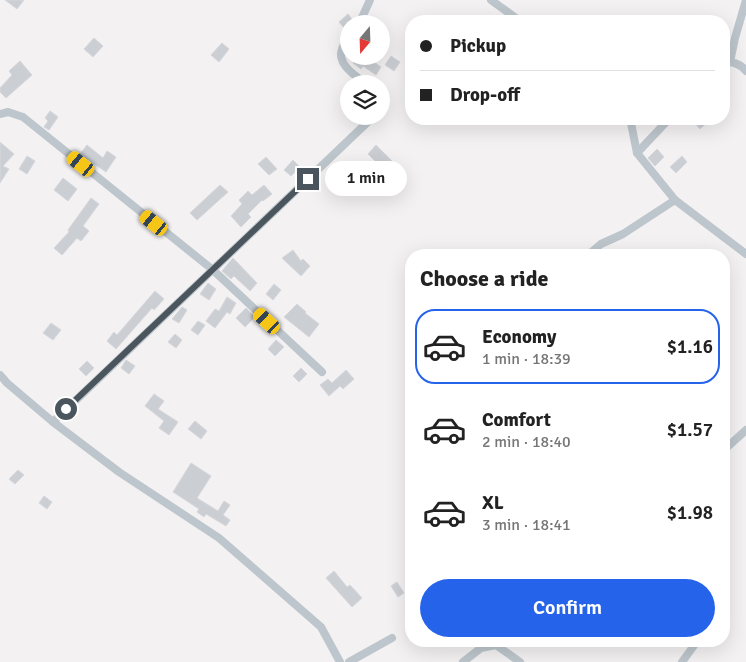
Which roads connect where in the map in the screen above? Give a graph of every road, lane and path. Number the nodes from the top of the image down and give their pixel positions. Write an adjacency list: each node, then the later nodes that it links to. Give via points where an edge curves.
1 (370, 0): 4 (street)
2 (491, 0): 5 (street)
3 (746, 0): 6 (street)
4 (363, 15)
5 (512, 15)
6 (730, 52)
7 (730, 63): 9 (street, via 743,66)
8 (345, 65): 10 (street)
9 (746, 71)
10 (355, 75)
11 (0, 114): 19 (street, via 8,112 23,117)
12 (365, 125): 19 (street)
13 (631, 125): 15 (street)
14 (663, 125): 15 (street)
15 (637, 153): 16 (street)
16 (675, 200): 17 (street); 18 (street)
17 (595, 249)
18 (746, 254)
19 (213, 270): 20 (street); 24 (street)
20 (322, 372)
21 (0, 375): 22 (street)
22 (6, 383): 23 (street); 24 (street)
23 (0, 390)
24 (53, 422): 31 (street, via 119,472 219,538 322,627)
25 (746, 430): 26 (street)
26 (730, 445)
27 (392, 638): 32 (street)
28 (484, 647): 33 (street)
29 (503, 647): 34 (street)
30 (693, 647): 35 (street)
31 (340, 662)
32 (349, 662)
33 (463, 662)
34 (520, 662)
35 (682, 662)

